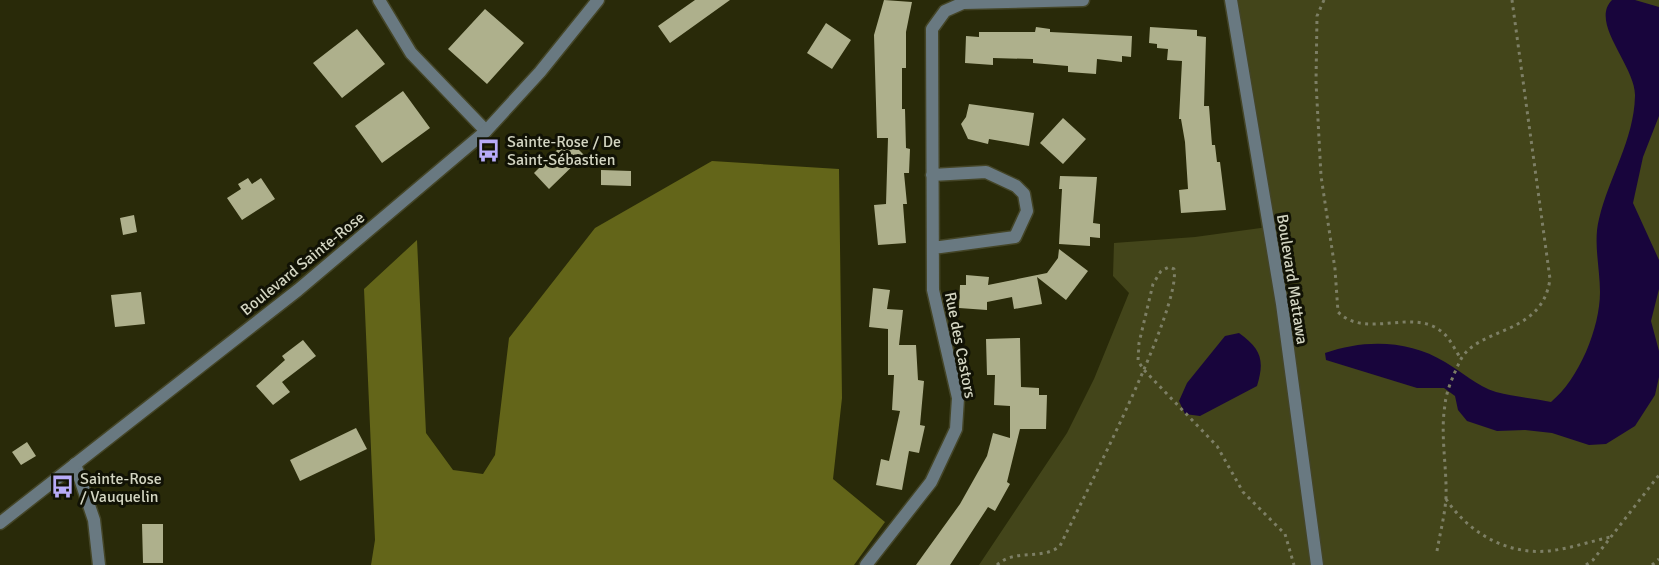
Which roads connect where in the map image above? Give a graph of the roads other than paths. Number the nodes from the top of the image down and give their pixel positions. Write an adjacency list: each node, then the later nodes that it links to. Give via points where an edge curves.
1 (379, 0): 5 (street, via 411,53)
2 (598, 0): 5 (street, Boulevard Sainte-Rose)
3 (1083, 0): 6 (street, Rue des Castors, via 963,3 945,11 932,29)
4 (1231, 0): 12 (street, Boulevard Mattawa, via 1282,304)
5 (486, 131): 8 (street, Boulevard Sainte-Rose, via 298,290)
6 (932, 175): 7 (street, Rue des Castors); 7 (street, via 986,172 1016,186 1024,194 1027,211 1015,237)
7 (933, 248): 11 (street, Rue des Castors, via 933,290 958,398 956,429 931,482)
8 (75, 464): 9 (street, Boulevard Sainte-Rose); 10 (street, via 94,520)
9 (0, 523)
10 (99, 565)
11 (866, 565)
12 (1317, 565)

